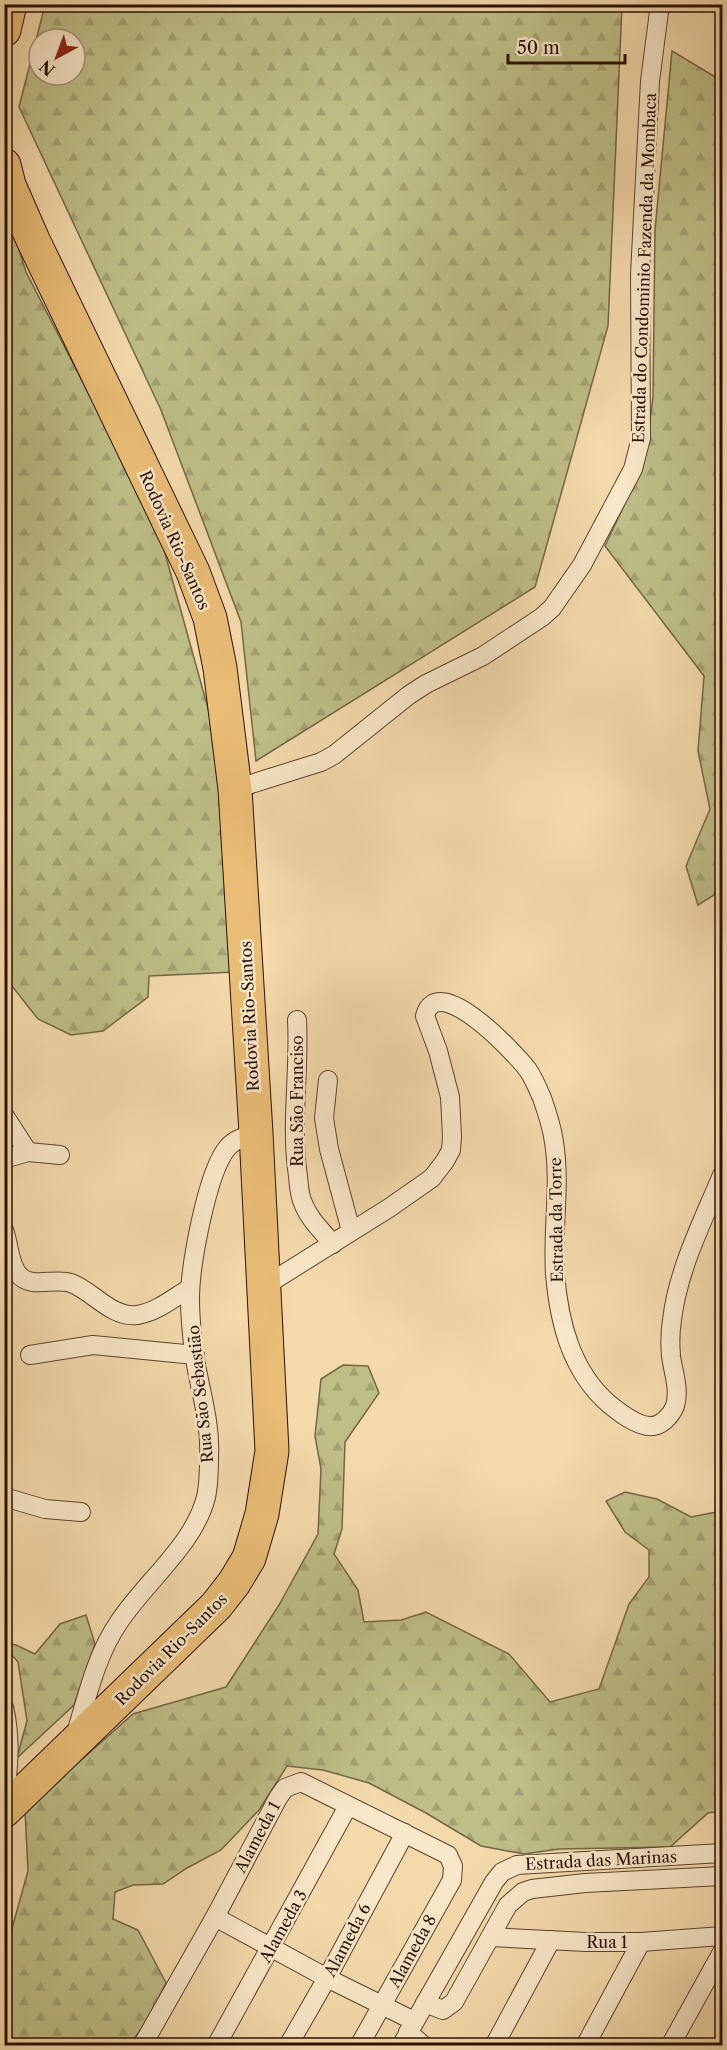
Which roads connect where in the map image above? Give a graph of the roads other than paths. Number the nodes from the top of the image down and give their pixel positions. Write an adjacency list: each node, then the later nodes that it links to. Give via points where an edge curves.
1 (10, 4): 3 (highway)
2 (660, 4): 5 (street, Estrada do Condominio Fazenda da Mombaca, via 650,81 640,274 641,438 621,494 582,565 542,617 483,656 426,684 328,758)
3 (4, 30)
4 (4, 165): 5 (highway, Rodovia Rio-Santos, via 33,240 196,581 210,618)
5 (235, 789): 9 (highway, Rodovia Rio-Santos)
6 (297, 1020): 16 (street, Rua São Franciso, via 295,1138 301,1201)
7 (328, 1080): 15 (street, via 324,1118)
8 (4, 1115): 10 (street)
9 (256, 1133): 17 (highway, Rodovia Rio-Santos); 18 (street, Rua São Sebastião, via 230,1145 209,1184)
10 (28, 1152): 11 (street); 12 (street)
11 (60, 1155)
12 (4, 1159)
13 (723, 1175): 15 (street, Estrada da Torre, via 686,1263 672,1317 675,1404 662,1423 655,1426 621,1414 600,1396 578,1368 564,1328 555,1272 554,1141 542,1098 529,1071 458,1006 438,1001 425,1016 450,1097 451,1150 446,1161 432,1178)
14 (4, 1230): 18 (street, via 18,1274 26,1280 71,1283 121,1313 150,1311)
15 (351, 1232): 16 (street, Estrada da Torre)
16 (333, 1244): 17 (street, Estrada da Torre)
17 (263, 1287): 24 (highway, Rodovia Rio-Santos, via 272,1451 262,1514 249,1558 216,1606)
18 (190, 1288): 19 (street, Rua São Sebastião)
19 (195, 1354): 20 (street, via 93,1345); 24 (street, Rua São Sebastião, via 210,1452 207,1496 194,1528 117,1623 101,1656)
20 (30, 1355)
21 (4, 1497): 22 (street, via 45,1509)
22 (81, 1512)
23 (4, 1707): 25 (street, via 10,1752)
24 (70, 1749): 27 (highway, Rodovia Rio-Santos)
25 (4, 1806)
26 (348, 1806): 28 (street, Alameda 1); 32 (street, Alameda 1, via 302,1782 285,1788); 37 (street, Alameda 3)
27 (4, 1811)
28 (405, 1833): 30 (street, Alameda 1); 39 (street, Alameda 6)
29 (723, 1853): 40 (street, Estrada das Marinas, via 517,1865 502,1872)
30 (447, 1855): 41 (street, Alameda 8, via 453,1866 452,1880)
31 (723, 1876): 34 (street, via 532,1889 513,1899)
32 (215, 1917): 37 (street); 43 (street, Alameda 1)
33 (723, 1936): 36 (street, Rua 1)
34 (491, 1937): 35 (street, Rua 1); 40 (street, via 454,2002 443,2010)
35 (550, 1940): 36 (street, Rua 1); 48 (street)
36 (641, 1942): 49 (street)
37 (271, 1948): 39 (street); 44 (street, Alameda 3)
38 (723, 1952): 50 (street)
39 (327, 1978): 41 (street); 45 (street, Alameda 6)
40 (425, 2003): 42 (street, Estrada das Marinas)
41 (382, 2006): 42 (street); 46 (street, Alameda 8)
42 (408, 2033): 47 (street)
43 (142, 2046)
44 (216, 2046)
45 (288, 2046)
46 (359, 2046)
47 (424, 2046)
48 (494, 2046)
49 (585, 2046)
50 (670, 2046)

